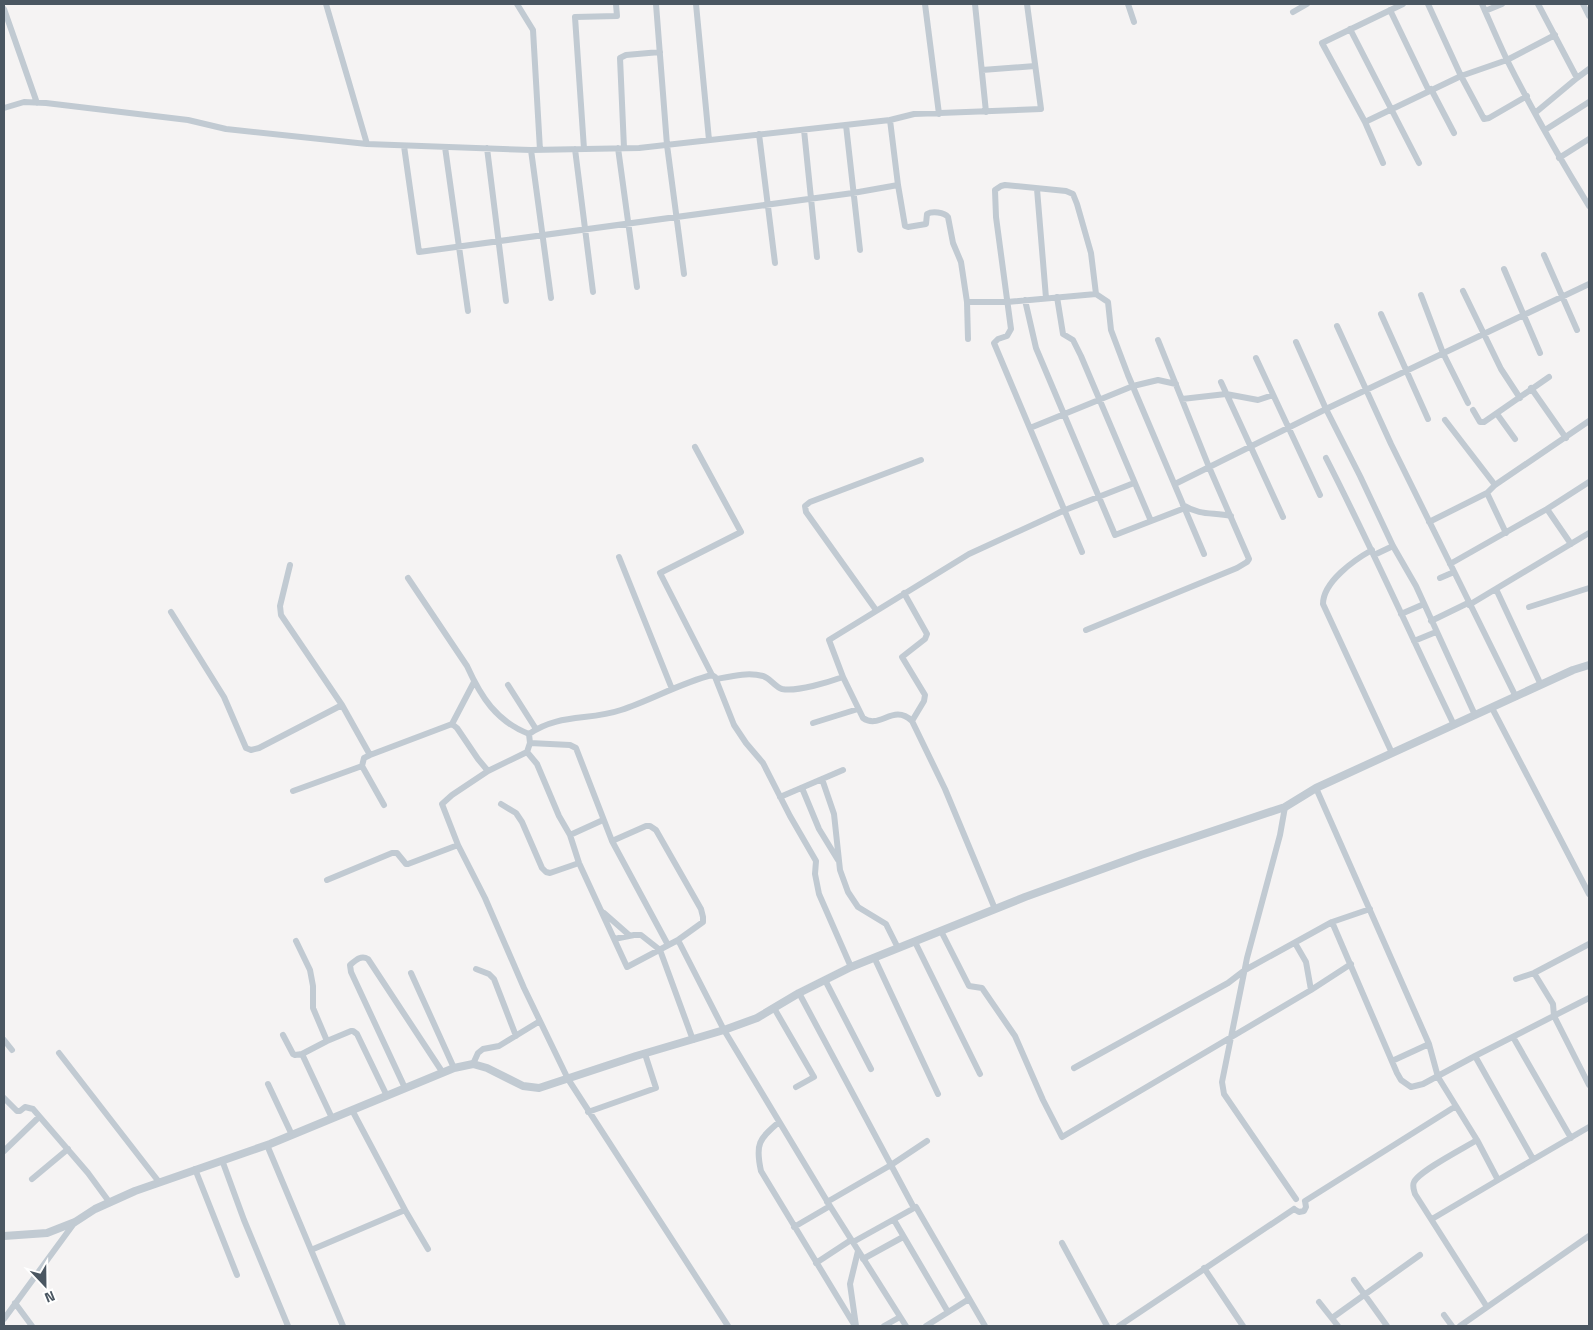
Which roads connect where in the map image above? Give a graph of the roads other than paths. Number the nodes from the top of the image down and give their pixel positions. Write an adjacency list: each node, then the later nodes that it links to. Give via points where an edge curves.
1 (326, 4): 50 (street)
2 (516, 4): 59 (street, via 533,30)
3 (616, 4): 57 (street, via 616,16 575,17)
4 (656, 4): 25 (street)
5 (696, 4): 49 (street)
6 (925, 4): 40 (street)
7 (975, 4): 29 (street)
8 (1029, 4): 27 (street)
9 (1128, 4): 22 (street)
10 (1306, 4): 20 (street)
11 (1403, 4): 18 (street)
12 (1428, 4): 30 (street)
13 (1482, 4): 19 (street)
14 (1502, 4): 19 (street)
15 (1538, 4): 24 (street)
16 (1583, 4): 21 (street)
17 (4, 9): 35 (street)
18 (1390, 10): 23 (street); 32 (street)
19 (1485, 11): 26 (street)
20 (1293, 12)
21 (1589, 16)
22 (1134, 22)
23 (1350, 29): 37 (street); 42 (street, via 1322,42)
24 (1555, 35): 26 (street); 31 (street)
25 (660, 52): 51 (street); 55 (street, via 620,58)
26 (1507, 60): 30 (street); 33 (street)
27 (1035, 66): 29 (street); 38 (street, via 1041,109)
28 (1589, 69): 31 (street)
29 (982, 70): 38 (street)
30 (1461, 76): 32 (street); 33 (street, via 1485,119)
31 (1577, 78): 39 (street)
32 (1430, 90): 37 (street); 46 (street)
33 (1527, 96): 39 (street)
34 (1589, 102): 45 (street)
35 (37, 103): 36 (street, via 24,102); 50 (street)
36 (4, 108)
37 (1391, 109): 42 (street); 62 (street)
38 (986, 112): 40 (street)
39 (1536, 113): 45 (street)
40 (939, 114): 41 (street, via 914,114)
41 (890, 120): 43 (street); 63 (street)
42 (1365, 122): 61 (street)
43 (846, 125): 44 (street); 65 (street)
44 (804, 130): 47 (street); 66 (street)
45 (1545, 130): 60 (street)
46 (1454, 133)
47 (759, 134): 49 (street); 67 (street)
48 (1589, 139): 60 (street)
49 (709, 140): 51 (street)
50 (367, 144): 52 (street)
51 (666, 145): 55 (street); 69 (street)
52 (404, 146): 53 (street); 74 (street, via 419,252)
53 (445, 147): 54 (street); 74 (street)
54 (487, 148): 58 (street); 73 (street)
55 (621, 148): 57 (street); 70 (street)
56 (574, 149): 57 (street); 59 (street); 71 (street)
57 (584, 149)
58 (531, 150): 59 (street); 72 (street)
59 (540, 150)
60 (1559, 158): 68 (street)
61 (1383, 163)
62 (1419, 163)
63 (898, 185): 65 (street); 93 (street, via 906,227 926,224 930,213 948,216 953,243 961,262)
64 (1037, 189): 85 (street, via 1073,194 1091,253); 90 (street); 94 (street, via 1005,185 995,190)
65 (853, 193): 66 (street); 75 (street)
66 (811, 199): 67 (street); 77 (street)
67 (768, 205): 69 (street); 78 (street)
68 (1589, 206)
69 (677, 217): 70 (street); 80 (street)
70 (628, 224): 71 (street); 82 (street)
71 (585, 230): 72 (street); 84 (street)
72 (542, 236): 73 (street); 89 (street)
73 (499, 242): 74 (street); 92 (street)
74 (459, 246): 95 (street)
75 (860, 250)
76 (1544, 255): 87 (street)
77 (817, 257)
78 (775, 263)
79 (1504, 269): 97 (street)
80 (684, 274)
81 (1589, 284): 87 (street)
82 (637, 287)
83 (1462, 291): 100 (street)
84 (593, 292)
85 (1096, 294): 88 (street); 111 (street, via 1108,302 1111,330)
86 (1421, 295): 104 (street)
87 (1562, 296): 97 (street); 99 (street)
88 (1057, 297): 90 (street); 118 (street, via 1063,334 1073,340)
89 (550, 298)
90 (1046, 298): 91 (street)
91 (1025, 300): 94 (street); 122 (street, via 1036,348)
92 (506, 301)
93 (967, 302): 94 (street); 101 (street)
94 (1007, 302): 127 (street, via 1010,332 994,343)
95 (468, 311)
96 (1381, 314): 107 (street)
97 (1523, 315): 100 (street); 105 (street)
98 (1337, 326): 113 (street)
99 (1577, 330)
100 (1484, 333): 104 (street); 116 (street, via 1501,370)
101 (968, 339)
102 (1158, 340): 110 (street)
103 (1296, 342): 120 (street)
104 (1444, 353): 107 (street); 119 (street)
105 (1540, 353)
106 (1256, 358): 115 (street)
107 (1406, 371): 113 (street); 124 (street)
108 (1549, 377): 112 (street)
109 (1221, 382): 114 (street)
110 (1176, 384): 111 (street, via 1158,380); 117 (street)
111 (1133, 386): 118 (street); 138 (street)
112 (1531, 388): 116 (street); 129 (street)
113 (1366, 390): 120 (street); 149 (street)
114 (1226, 394): 115 (street, via 1252,400); 117 (street); 132 (street)
115 (1273, 395): 128 (street)
116 (1520, 398): 123 (street)
117 (1182, 399): 135 (street)
118 (1099, 400): 122 (street); 137 (street)
119 (1468, 403)
120 (1326, 409): 128 (street); 153 (street)
121 (1473, 410): 123 (street, via 1480,422)
122 (1064, 414): 127 (street); 142 (street)
123 (1496, 414): 130 (street)
124 (1428, 419)
125 (1444, 420): 139 (street)
126 (1589, 421): 129 (street)
127 (1030, 428): 145 (street)
128 (1288, 428): 132 (street); 141 (street)
129 (1566, 438): 139 (street)
130 (1514, 439)
131 (695, 447): 177 (street, via 741,532 660,573)
132 (1249, 447): 135 (street); 147 (street)
133 (1326, 458): 155 (street)
134 (921, 460): 169 (street, via 805,506 806,512)
135 (1209, 467): 138 (street); 146 (street)
136 (1589, 482): 144 (street)
137 (1134, 483): 142 (street); 148 (street)
138 (1175, 484): 143 (street)
139 (1495, 485): 140 (street)
140 (1487, 493): 149 (street); 150 (street)
141 (1320, 495)
142 (1099, 496): 145 (street); 148 (street, via 1115,535)
143 (1184, 506): 146 (street, via 1198,512); 148 (street); 156 (street)
144 (1547, 509): 150 (street); 152 (street)
145 (1065, 510): 154 (street); 165 (street, via 969,554)
146 (1231, 516): 173 (street, via 1247,552 1247,562)
147 (1283, 517)
148 (1151, 521)
149 (1429, 522): 158 (street)
150 (1506, 533): 158 (street)
151 (1589, 533): 152 (street)
152 (1571, 544): 164 (street)
153 (1393, 546): 155 (street); 166 (street)
154 (1082, 552)
155 (1373, 552): 171 (street); 196 (street, via 1346,566 1326,591 1323,604)
156 (1204, 554)
157 (619, 557): 182 (street)
158 (1450, 564): 160 (street)
159 (290, 565): 184 (street, via 280,615)
160 (1454, 572): 162 (street); 167 (street)
161 (408, 578): 179 (street, via 467,666)
162 (1440, 578)
163 (1589, 588): 168 (street)
164 (1496, 589): 167 (street); 181 (street)
165 (904, 593): 169 (street); 188 (street, via 927,634 902,657 925,695)
166 (1424, 604): 171 (street); 172 (street)
167 (1469, 604): 172 (street); 183 (street)
168 (1529, 607)
169 (876, 610): 178 (street, via 829,640)
170 (171, 612): 184 (street, via 224,697 246,748 258,748)
171 (1401, 614): 175 (street)
172 (1431, 621): 174 (street)
173 (1086, 630)
174 (1436, 632): 175 (street); 187 (street)
175 (1414, 641): 191 (street)
176 (1589, 665): 181 (street)
177 (714, 677): 178 (street, via 764,676 781,689 820,684); 182 (street); 205 (street, via 734,725 763,763)
178 (843, 677): 186 (street)
179 (474, 682): 190 (street); 193 (street, via 494,712 514,728)
180 (508, 685): 192 (street)
181 (1541, 685): 183 (street)
182 (672, 689): 192 (street, via 622,710 598,716 577,716)
183 (1516, 697): 185 (street)
184 (342, 705): 197 (street)
185 (1492, 708): 187 (street); 216 (street)
186 (858, 709): 188 (street, via 867,721 899,714); 189 (street)
187 (1475, 716): 191 (street)
188 (912, 720): 217 (street)
189 (813, 723)
190 (452, 724): 197 (street); 200 (street)
191 (1454, 725): 196 (street)
192 (536, 729): 193 (street)
193 (529, 734): 194 (street)
194 (530, 743): 195 (street); 209 (street, via 575,747)
195 (527, 752): 200 (street); 210 (street, via 537,764)
196 (1392, 753): 203 (street)
197 (370, 755): 198 (street, via 364,758)
198 (362, 766): 204 (street); 207 (street)
199 (842, 770): 201 (street)
200 (488, 771): 212 (street, via 442,804)
201 (822, 779): 202 (street); 213 (street, via 834,814)
202 (802, 788): 205 (street); 213 (street)
203 (1316, 788): 208 (street); 218 (street)
204 (294, 791)
205 (780, 798): 234 (street, via 816,861 819,894)
206 (501, 804): 214 (street, via 516,813 522,822 546,872)
207 (384, 805)
208 (1285, 807): 217 (street); 236 (street)
209 (603, 820): 210 (street); 211 (street)
210 (570, 835): 214 (street)
211 (612, 841): 224 (street, via 646,826 656,830 704,917 703,922); 229 (street)
212 (458, 845): 215 (street, via 408,864 397,853 392,853); 246 (street)
213 (838, 861): 230 (street, via 852,900 864,912 886,924)
214 (579, 863): 219 (street)
215 (327, 880)
216 (1589, 891)
217 (995, 909): 221 (street)
218 (1370, 909): 220 (street); 255 (street)
219 (602, 912): 222 (street); 223 (street)
220 (1332, 922): 227 (street); 233 (street)
221 (940, 931): 226 (street); 251 (street, via 969,986 982,988 1015,1036 1062,1137)
222 (629, 936): 223 (street); 231 (street, via 641,935)
223 (614, 938): 231 (street, via 627,968)
224 (678, 940): 229 (street); 247 (street)
225 (296, 941): 254 (street, via 310,970 313,1008)
226 (915, 942): 230 (street); 267 (street)
227 (1295, 943): 236 (street); 241 (street, via 1306,962)
228 (1589, 944): 238 (street)
229 (668, 945): 231 (street)
230 (898, 948): 232 (street)
231 (660, 950): 253 (street)
232 (874, 957): 234 (street); 274 (street)
233 (1350, 964): 241 (street); 261 (street)
234 (851, 966): 240 (street)
235 (476, 969): 249 (street, via 494,979)
236 (1244, 970): 251 (street); 264 (street, via 1228,983)
237 (411, 973): 263 (street)
238 (1534, 974): 239 (street); 245 (street, via 1553,1004)
239 (1516, 979)
240 (826, 980): 242 (street); 265 (street)
241 (1311, 990): 251 (street)
242 (799, 993): 244 (street); 293 (street)
243 (1589, 998): 245 (street)
244 (774, 1008): 247 (street); 272 (street, via 814,1077)
245 (1554, 1016): 250 (street); 271 (street)
246 (540, 1021): 249 (street); 269 (street)
247 (724, 1030): 253 (street); 282 (street)
248 (283, 1035): 258 (street, via 293,1054)
249 (516, 1036): 262 (street, via 499,1046 483,1050)
250 (1513, 1037): 260 (street); 285 (street)
251 (1231, 1038): 298 (street, via 1222,1082 1224,1094)
252 (4, 1040): 256 (street)
253 (693, 1040): 259 (street)
254 (327, 1041): 258 (street); 275 (street, via 354,1031)
255 (1429, 1044): 261 (street); 268 (street)
256 (12, 1050)
257 (59, 1053): 297 (street)
258 (302, 1054): 281 (street)
259 (645, 1054): 269 (street); 279 (street, via 656,1088)
260 (1475, 1056): 268 (street); 291 (street)
261 (1392, 1061): 268 (street, via 1401,1080 1411,1087)
262 (473, 1064): 263 (street); 269 (street, via 523,1086 539,1088)
263 (454, 1068): 266 (street)
264 (1074, 1068)
265 (871, 1069)
266 (443, 1073): 273 (street); 273 (street, via 368,959 360,957 349,967)
267 (980, 1074)
268 (1438, 1077): 277 (street)
269 (568, 1078): 279 (street)
270 (268, 1084): 284 (street)
271 (1589, 1085)
272 (796, 1087)
273 (405, 1088): 275 (street)
274 (938, 1094)
275 (387, 1096): 278 (street)
276 (5, 1102): 280 (street, via 17,1111 29,1107)
277 (1456, 1106): 286 (street); 299 (street)
278 (352, 1110): 281 (street); 304 (street)
279 (588, 1112): 336 (street)
280 (39, 1117): 289 (street); 290 (street)
281 (332, 1118): 284 (street)
282 (779, 1122): 301 (street); 308 (street, via 759,1142 759,1163)
283 (1589, 1127): 285 (street)
284 (292, 1135): 288 (street)
285 (1570, 1138): 291 (street)
286 (1477, 1140): 296 (street); 305 (street, via 1414,1181 1415,1194)
287 (927, 1141): 293 (street)
288 (267, 1145): 292 (street); 314 (street)
289 (68, 1149): 295 (street); 300 (street)
290 (4, 1151)
291 (1533, 1159): 296 (street)
292 (222, 1160): 294 (street); 334 (street)
293 (891, 1165): 301 (street); 302 (street)
294 (195, 1169): 297 (street); 321 (street)
295 (32, 1179)
296 (1498, 1180): 305 (street)
297 (159, 1182): 300 (street)
298 (1296, 1199): 299 (street); 303 (street)
299 (1306, 1201): 303 (street, via 1304,1211)
300 (110, 1203): 307 (street)
301 (828, 1204): 308 (street); 312 (street)
302 (914, 1208): 306 (street); 324 (street)
303 (1294, 1209): 320 (street)
304 (405, 1210): 314 (street); 315 (street)
305 (1432, 1219): 327 (street)
306 (894, 1220): 311 (street); 312 (street)
307 (75, 1222): 309 (street, via 47,1233); 326 (street)
308 (794, 1227): 319 (street)
309 (4, 1236)
310 (1589, 1236): 327 (street)
311 (904, 1237): 318 (street); 328 (street)
312 (852, 1241): 316 (street); 319 (street)
313 (1062, 1243): 342 (street)
314 (311, 1250): 335 (street)
315 (428, 1250)
316 (858, 1251): 318 (street); 337 (street, via 850,1284)
317 (1420, 1255): 323 (street)
318 (863, 1259): 330 (street)
319 (816, 1263): 337 (street)
320 (1204, 1268): 343 (street); 344 (street)
321 (237, 1275)
322 (1354, 1280): 323 (street)
323 (1365, 1295): 332 (street); 346 (street)
324 (969, 1299): 328 (street); 341 (street)
325 (1319, 1302): 332 (street)
326 (15, 1303): 331 (street); 333 (street)
327 (1487, 1307): 348 (street)
328 (948, 1312): 340 (street)
329 (1444, 1315): 347 (street)
330 (900, 1317): 338 (street); 339 (street)
331 (4, 1318)
332 (1332, 1318): 345 (street)
333 (32, 1326)
334 (288, 1326)
335 (343, 1326)
336 (728, 1326)
337 (856, 1326)
338 (884, 1326)
339 (906, 1326)
340 (926, 1326)
341 (985, 1326)
342 (1106, 1326)
343 (1119, 1326)
344 (1243, 1326)
345 (1338, 1326)
346 (1387, 1326)
347 (1452, 1326)
348 (1460, 1326)

